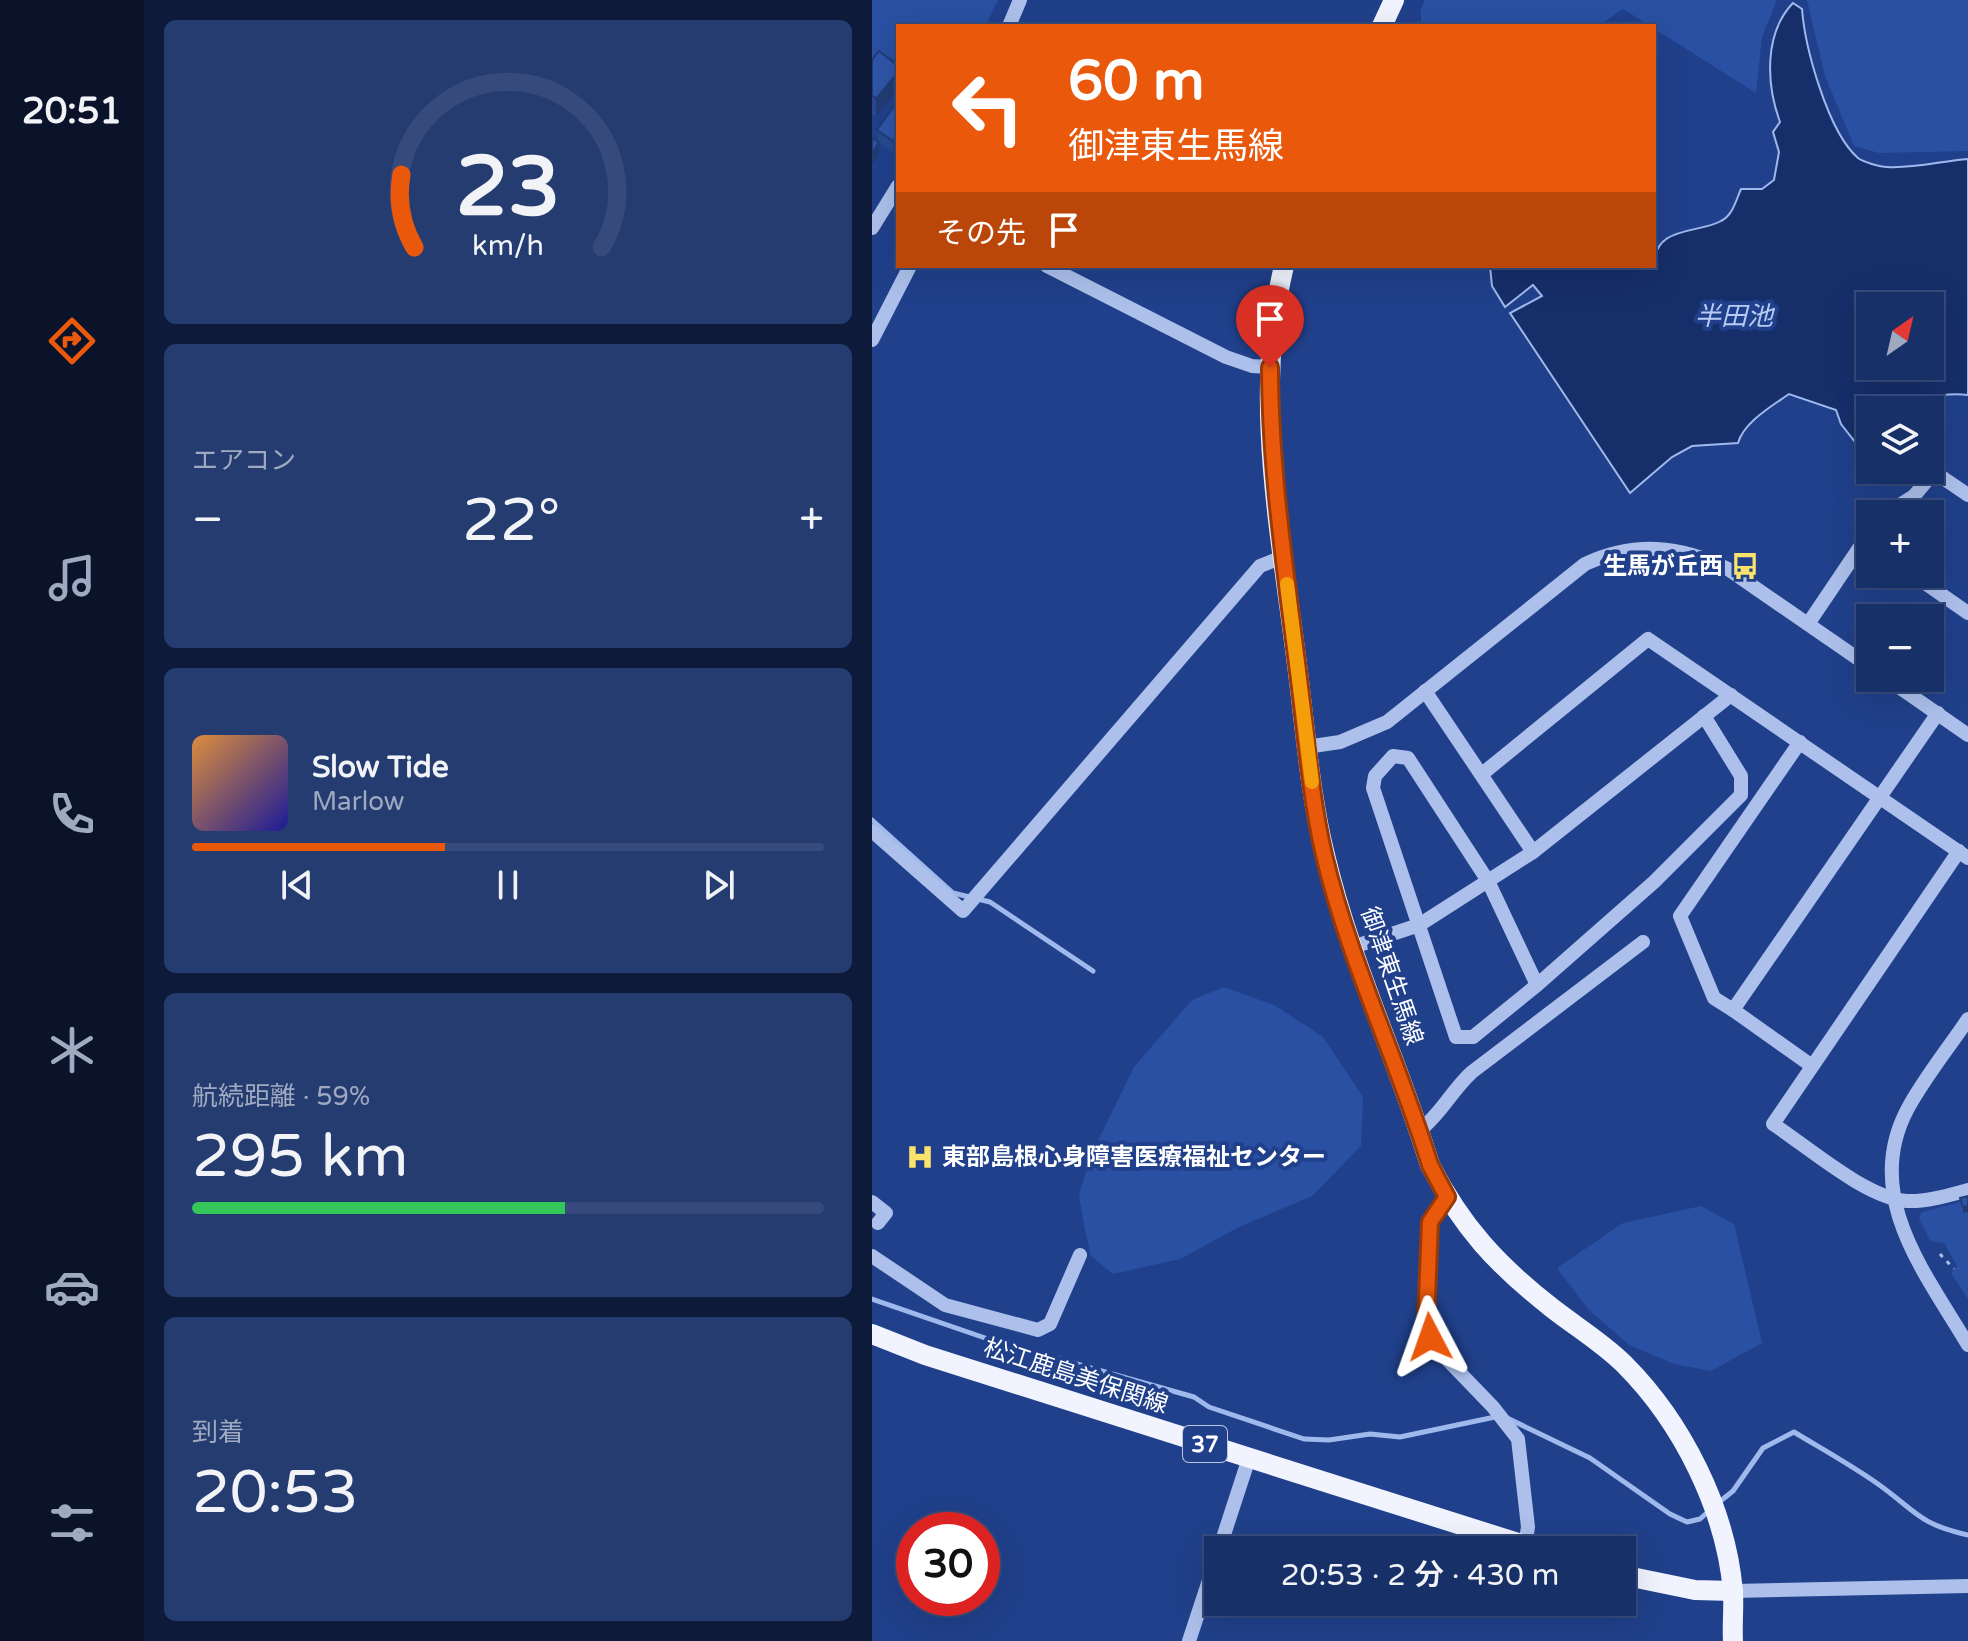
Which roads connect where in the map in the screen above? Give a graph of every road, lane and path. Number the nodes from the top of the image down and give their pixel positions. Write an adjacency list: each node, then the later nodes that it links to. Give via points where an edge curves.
1 (1020, 0): 3 (street)
2 (1394, 0): 4 (main road)
3 (1010, 24)
4 (1383, 24)
5 (896, 190): 6 (street)
6 (872, 228)
7 (909, 268): 10 (street)
8 (1051, 268): 11 (street, via 1226,357)
9 (1284, 268): 11 (main road, 御津東生馬線)
10 (872, 340)
11 (1270, 367): 15 (main road, 御津東生馬線)
12 (1968, 495): 13 (street, via 1943,478 1929,478)
13 (1908, 500)
14 (1856, 556): 18 (street)
15 (1283, 557): 27 (main road, 御津東生馬線); 30 (street, via 1260,566 963,911)
16 (1932, 588): 17 (street)
17 (1968, 613)
18 (1808, 624): 19 (street); 20 (street, via 1704,557 1669,548 1636,548 1585,564)
19 (1856, 657)
20 (1425, 691): 27 (street, via 1387,722 1340,742); 28 (street)
21 (1907, 692): 23 (street)
22 (1731, 695): 24 (street); 26 (street); 28 (street, via 1648,639)
23 (1938, 713): 25 (street); 29 (street)
24 (1704, 716): 31 (street); 37 (street, via 1741,776 1741,795 1654,882)
25 (1968, 735)
26 (1800, 742): 29 (street); 38 (street, via 1680,916 1714,998)
27 (1306, 747): 36 (main road, 御津東生馬線, via 1324,855)
28 (1482, 774): 31 (street)
29 (1880, 797): 32 (street); 38 (street)
30 (872, 831)
31 (1533, 852): 33 (street)
32 (1963, 855): 40 (street)
33 (1488, 881): 34 (street); 34 (street, via 1408,758 1393,756 1375,776 1373,788); 37 (street)
34 (1419, 925): 36 (street); 37 (street, via 1456,1037 1473,1037)
35 (1643, 942): 41 (street, via 1472,1072)
36 (1353, 947): 41 (main road, 御津東生馬線)
37 (1537, 985)
38 (1733, 1010): 40 (street)
39 (1968, 1019): 44 (street, via 1907,1111 1895,1141)
40 (1812, 1066): 44 (street, via 1773,1124)
41 (1419, 1131): 43 (main road, 御津東生馬線)
42 (1968, 1190): 44 (street, via 1910,1201)
43 (1447, 1197): 56 (street, via 1430,1222 1426,1324 1438,1350 1518,1439); 59 (main road, 御津東生馬線, via 1477,1241 1509,1274 1623,1362 1659,1403 1693,1461 1716,1517)
44 (1893, 1199): 52 (street, via 1905,1239)
45 (872, 1202): 46 (street, via 886,1213)
46 (874, 1224)
47 (1940, 1254): 50 (path)
48 (1080, 1255): 49 (street, via 1055,1316 1038,1330 945,1305)
49 (872, 1256)
50 (1954, 1269)
51 (872, 1334): 53 (main road, 松江鹿島美保関線 / 37)
52 (1968, 1345)
53 (1249, 1458): 54 (street); 55 (main road, 松江鹿島美保関線 / 37)
54 (1223, 1536)
55 (1494, 1536)
56 (1530, 1536)
57 (1636, 1578): 59 (main road, via 1695,1590)
58 (1968, 1586): 59 (street)
59 (1733, 1591): 62 (main road)
60 (1204, 1595): 61 (street)
61 (1189, 1641)
62 (1733, 1641)

